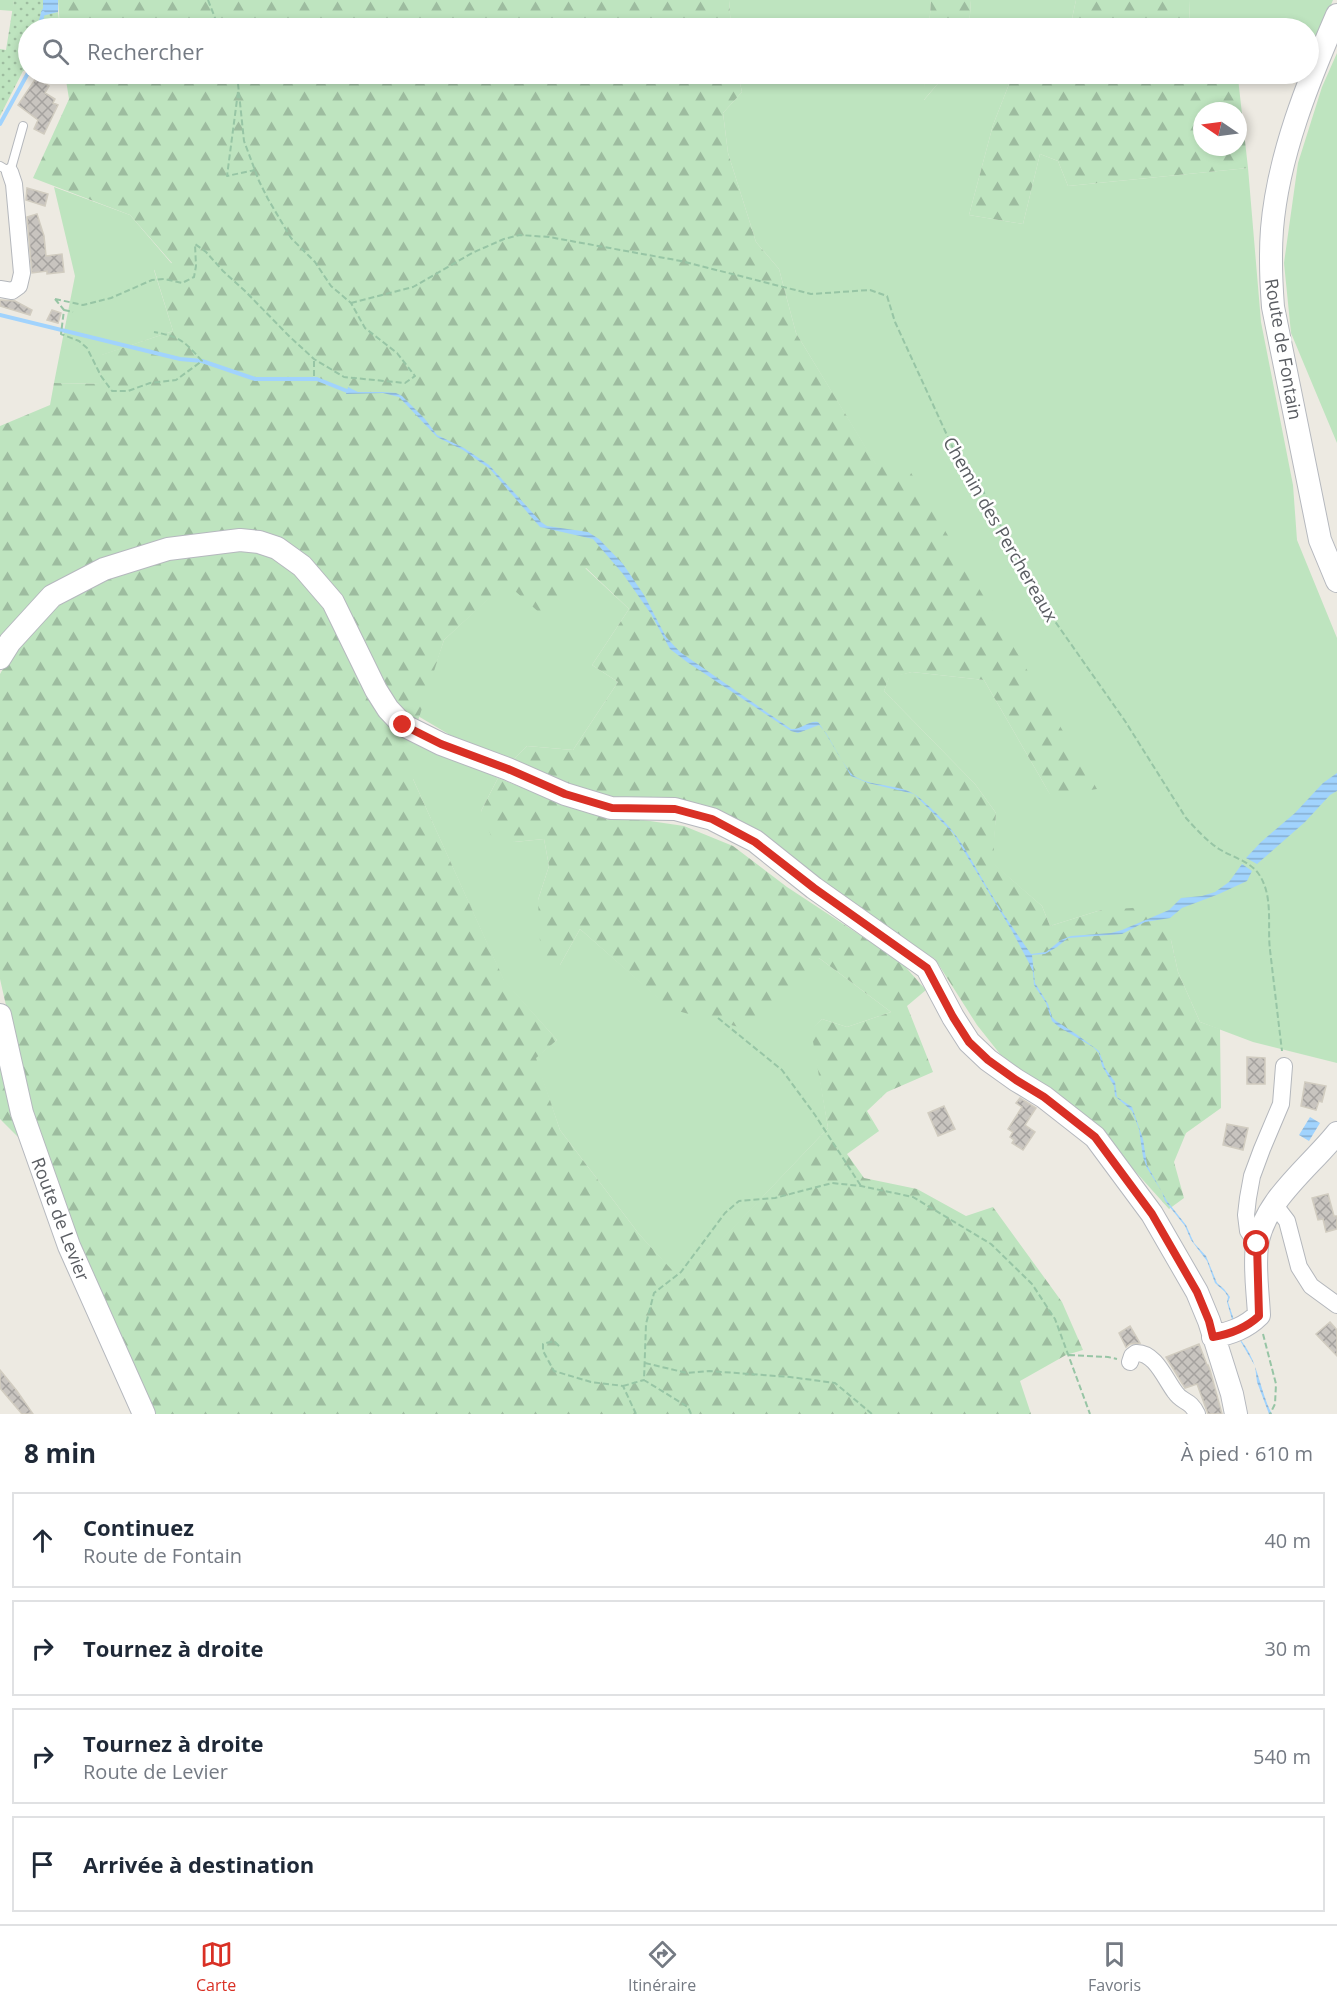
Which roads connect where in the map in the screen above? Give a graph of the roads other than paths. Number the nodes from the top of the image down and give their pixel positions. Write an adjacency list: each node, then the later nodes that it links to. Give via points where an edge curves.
1 (1337, 15): 2 (street, Route de Fontain)
2 (1319, 57)
3 (1309, 84): 7 (street, Route de Fontain, via 1280,180 1270,272 1320,540)
4 (23, 126): 5 (lane)
5 (5, 169): 6 (street, via 14,184 22,273 19,286 12,291)
6 (0, 289)
7 (1337, 580)
8 (0, 658): 15 (street, via 52,596 104,569 168,549 240,540 277,548 302,566 333,602 376,690 403,725 565,794 612,808 675,809 712,819 755,842 927,968 969,1042 1095,1137 1158,1224 1197,1292)
9 (0, 1015): 17 (street, Route de Levier, via 22,1113 69,1246)
10 (1284, 1066): 13 (street, via 1281,1104 1252,1176 1248,1198 1248,1231)
11 (1337, 1133): 12 (street)
12 (1274, 1204): 13 (street); 14 (street, via 1287,1221 1299,1267 1311,1286)
13 (1257, 1244): 15 (street, via 1254,1320)
14 (1337, 1305)
15 (1213, 1337): 19 (street)
16 (1130, 1362): 18 (street, via 1136,1353 1148,1356 1174,1392 1193,1404)
17 (144, 1414)
18 (1197, 1414)
19 (1236, 1414)

